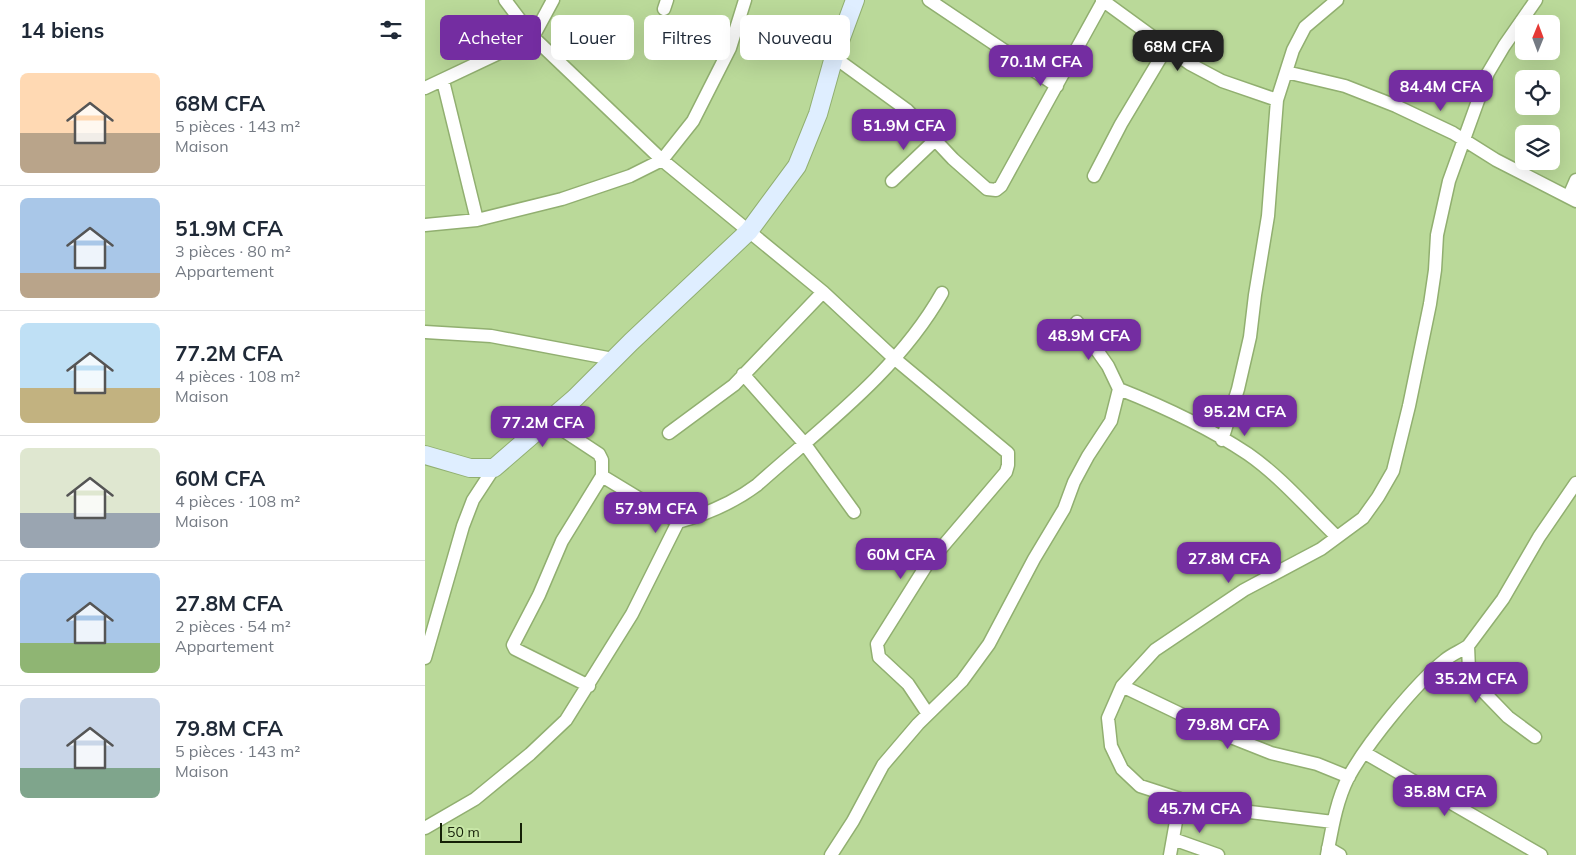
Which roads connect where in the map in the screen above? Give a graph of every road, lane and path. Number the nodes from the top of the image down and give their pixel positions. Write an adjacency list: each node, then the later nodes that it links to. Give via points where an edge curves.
1 (505, 0): 9 (street)
2 (553, 0): 11 (street)
3 (745, 0): 24 (street, via 729,48 693,121)
4 (855, 0): 10 (street)
5 (929, 0): 19 (street)
6 (1103, 0): 13 (street); 19 (street)
7 (1337, 0): 17 (street, via 1305,27)
8 (1536, 0): 22 (street, via 1488,73)
9 (516, 15)
10 (849, 15)
11 (541, 22)
12 (541, 45): 24 (street)
13 (1167, 46): 21 (street, via 1190,64 1222,81); 25 (street)
14 (486, 60): 18 (street)
15 (833, 60): 31 (street, via 818,114 797,166)
16 (838, 60): 23 (street, via 907,110)
17 (1286, 72): 21 (street); 22 (street, via 1363,92)
18 (443, 81): 20 (street); 29 (street)
19 (1057, 86): 23 (street, via 1006,178 996,190 987,189)
20 (425, 88)
21 (1277, 100): 42 (street, via 1268,216 1251,337)
22 (1464, 139): 28 (street, via 1496,160); 50 (street, via 1443,202 1430,304 1393,471 1363,518)
23 (934, 141): 27 (street)
24 (662, 160): 29 (street, via 630,176 562,200); 31 (street)
25 (1094, 176)
26 (1576, 180): 28 (street)
27 (892, 181)
28 (1573, 198)
29 (477, 220): 30 (street)
30 (425, 225)
31 (749, 231): 32 (street); 36 (street)
32 (823, 292): 37 (street); 38 (street)
33 (942, 293): 37 (street)
34 (1077, 322): 39 (street, via 1108,366)
35 (425, 332): 36 (street, via 491,336)
36 (613, 359): 40 (street, via 598,377)
37 (895, 359): 43 (street); 55 (street, via 1004,448 1008,457 1006,472 926,566 877,644 879,658 908,684)
38 (743, 374): 41 (street, via 724,394); 43 (street)
39 (1119, 389): 42 (street, via 1157,404); 55 (street, via 1105,433 1088,456 1064,509 989,644 962,681)
40 (549, 420): 45 (street); 46 (street, via 599,454)
41 (669, 433)
42 (1222, 440): 50 (street, via 1248,454 1277,478)
43 (803, 444): 48 (street); 49 (street, via 740,498)
44 (425, 455): 45 (street, via 470,468)
45 (494, 468): 52 (street, via 473,500 463,526)
46 (602, 476): 49 (street); 53 (street, via 562,541 513,644 515,649)
47 (1576, 483): 51 (street, via 1503,599)
48 (854, 512)
49 (678, 522): 53 (street, via 632,614)
50 (1337, 537): 54 (street, via 1196,621 1155,650)
51 (1468, 646): 56 (street, via 1469,670 1477,685 1508,717); 57 (street, via 1447,658 1432,672 1391,717)
52 (425, 658)
53 (589, 686): 61 (street, via 566,720 531,754 475,798)
54 (1122, 686): 58 (street, via 1218,732 1271,753 1317,764); 59 (street, via 1108,718 1111,746 1122,769 1140,786)
55 (928, 714): 64 (street, via 883,765)
56 (1535, 737)
57 (1365, 753): 58 (street); 68 (street)
58 (1349, 777): 60 (street)
59 (1180, 799): 60 (street); 62 (street)
60 (1333, 822): 63 (street)
61 (425, 828)
62 (1173, 839): 65 (street); 66 (street)
63 (1327, 852): 67 (street)
64 (831, 855)
65 (1169, 855)
66 (1217, 855)
67 (1341, 855)
68 (1541, 855)

